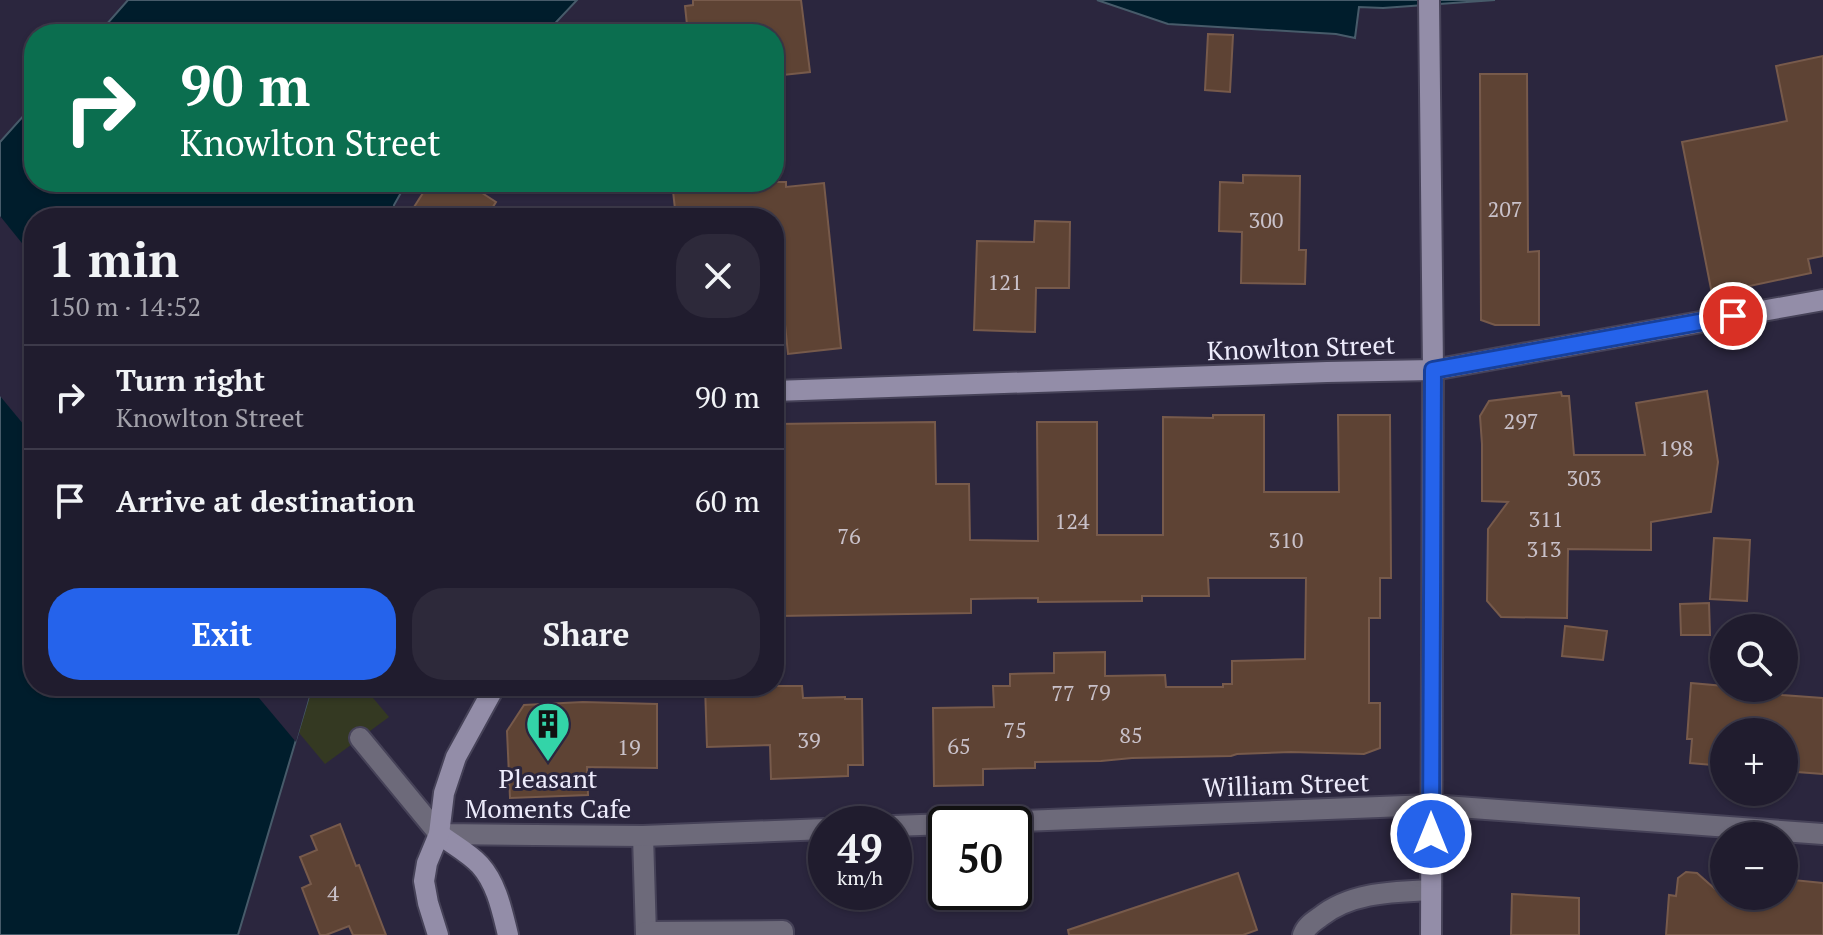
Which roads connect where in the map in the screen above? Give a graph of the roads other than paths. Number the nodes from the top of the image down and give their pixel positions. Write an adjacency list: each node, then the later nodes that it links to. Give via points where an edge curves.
1 (1429, 0): 3 (main road)
2 (1823, 300): 3 (main road, Knowlton Street)
3 (1433, 370): 4 (main road, Knowlton Street); 7 (main road)
4 (784, 391)
5 (490, 696): 10 (main road, via 456,757)
6 (360, 738): 10 (street)
7 (1431, 805): 8 (street, William Street); 11 (street, William Street); 13 (main road)
8 (912, 825)
9 (808, 830): 12 (street)
10 (439, 834): 12 (street); 15 (main road, via 424,881); 16 (main road, via 479,863 492,882)
11 (1823, 834)
12 (643, 836): 14 (street)
13 (1431, 890): 18 (street, via 1378,893 1333,906); 19 (main road)
14 (646, 934): 17 (street)
15 (438, 935)
16 (508, 935)
17 (783, 935)
18 (1303, 935)
19 (1431, 935)

